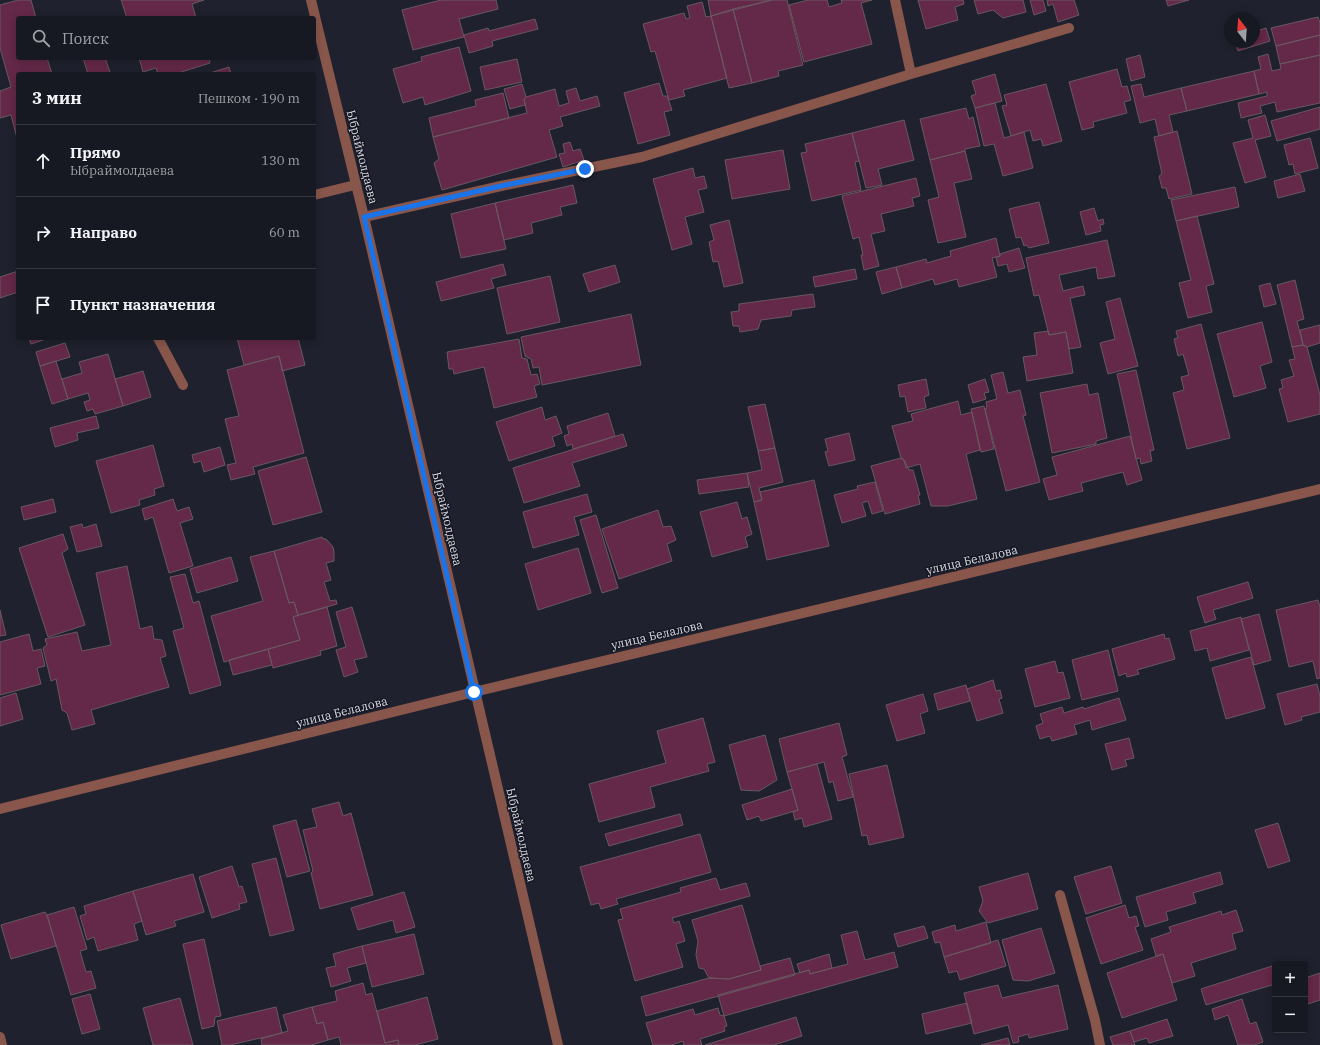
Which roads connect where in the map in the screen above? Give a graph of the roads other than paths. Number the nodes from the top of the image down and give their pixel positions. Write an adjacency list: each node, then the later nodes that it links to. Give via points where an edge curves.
1 (311, 0): 3 (street, Ыбраймолдаева)
2 (895, 0): 6 (street)
3 (315, 16)
4 (316, 21): 7 (street, Ыбраймолдаева)
5 (1069, 28): 6 (street)
6 (911, 74): 9 (street, via 642,157)
7 (355, 185): 8 (street); 9 (street, Ыбраймолдаева)
8 (316, 195)
9 (364, 217): 13 (street, Ыбраймолдаева)
10 (159, 340): 11 (street)
11 (183, 385)
12 (1320, 489): 13 (street, улица Белалова)
13 (474, 692): 14 (street, улица Белалова); 18 (street, Ыбраймолдаева)
14 (0, 810)
15 (1060, 895): 19 (street)
16 (0, 1037): 17 (street)
17 (2, 1045)
18 (558, 1045)
19 (1100, 1045)

